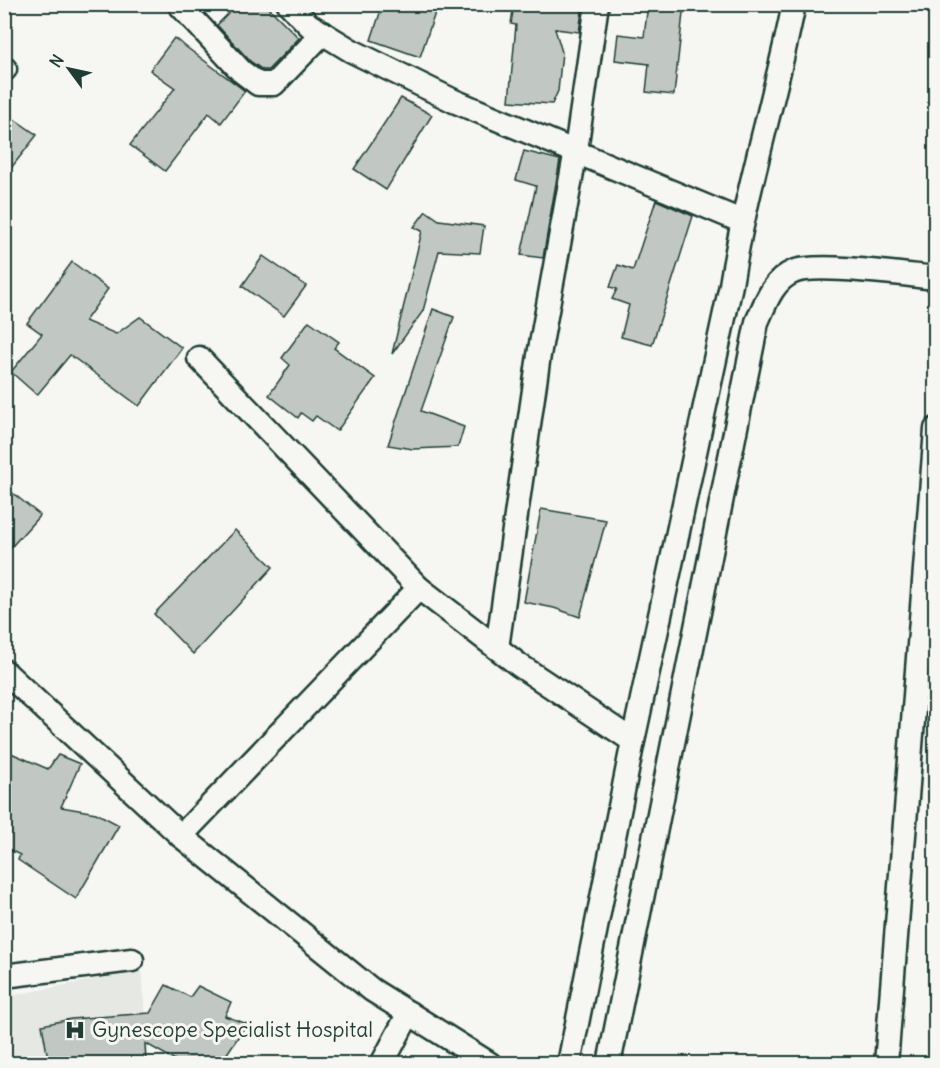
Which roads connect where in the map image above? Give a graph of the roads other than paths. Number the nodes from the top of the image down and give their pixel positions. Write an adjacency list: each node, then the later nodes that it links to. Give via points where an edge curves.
1 (179, 4): 5 (street, via 258,84 274,84)
2 (289, 4): 5 (street)
3 (597, 4): 6 (street)
4 (794, 4): 7 (street, via 779,79)
5 (323, 33): 6 (street, via 454,101)
6 (576, 150): 7 (street); 13 (street, via 540,355)
7 (741, 221): 16 (street)
8 (936, 278): 24 (street, via 813,268 793,272 777,284 757,322)
9 (199, 358): 11 (street)
10 (936, 429): 12 (street)
11 (419, 588): 13 (street); 17 (street)
12 (928, 614): 14 (street)
13 (497, 648): 16 (street)
14 (927, 656): 25 (street)
15 (4, 671): 17 (street)
16 (633, 741): 23 (street)
17 (182, 836): 20 (street, via 372,990)
18 (132, 960): 19 (street)
19 (4, 976)
20 (409, 1013): 21 (street); 22 (street)
21 (382, 1064)
22 (490, 1064)
23 (569, 1064)
24 (609, 1064)
25 (886, 1064)

